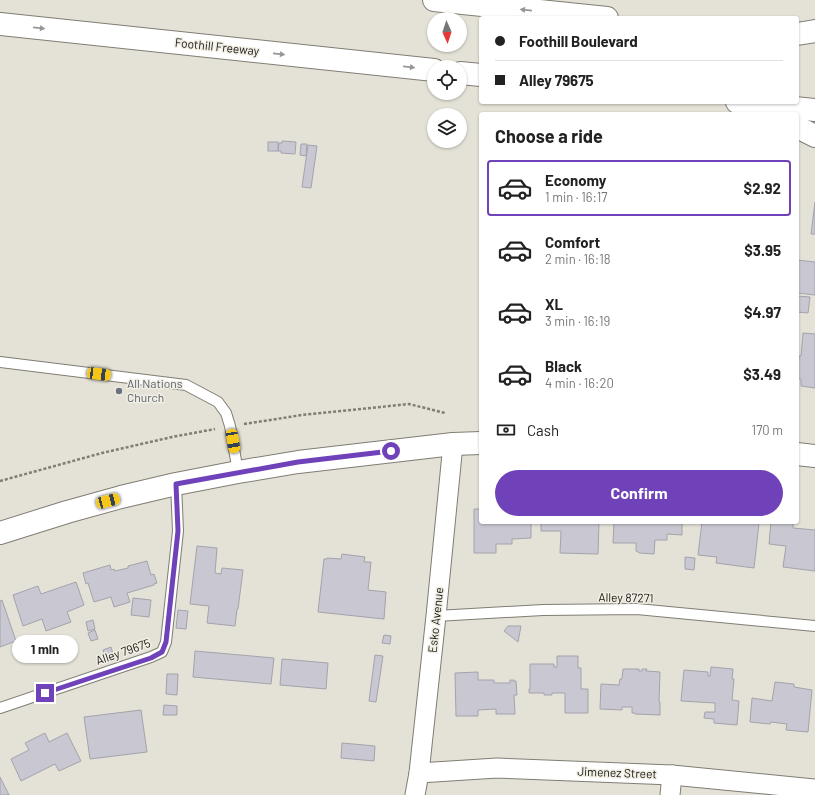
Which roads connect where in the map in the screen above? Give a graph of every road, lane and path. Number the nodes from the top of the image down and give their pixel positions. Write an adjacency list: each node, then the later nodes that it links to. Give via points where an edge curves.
1 (434, 0): 2 (main road, one-way to 1)
2 (588, 16)
3 (0, 24): 8 (main road, Foothill Freeway, one-way to 8)
4 (815, 31): 5 (main road)
5 (799, 34)
6 (799, 38): 7 (main road)
7 (815, 40)
8 (427, 69)
9 (467, 74): 10 (main road)
10 (479, 75)
11 (756, 107): 12 (main road)
12 (815, 110)
13 (799, 128): 14 (main road)
14 (815, 136)
15 (0, 362): 20 (lane, via 186,385 218,402 226,413)
16 (479, 443): 17 (main road)
17 (453, 444): 20 (main road, via 298,462); 23 (street, Esko Avenue)
18 (799, 454): 19 (main road)
19 (815, 456)
20 (238, 472): 21 (main road)
21 (176, 484): 22 (main road, via 74,510); 25 (lane, Alley 79675, via 178,531 166,642 162,652 151,658)
22 (0, 533)
23 (436, 616): 24 (lane, Alley 87271, via 543,610 637,609); 26 (street, Esko Avenue)
24 (815, 626)
25 (0, 708)
26 (419, 773): 27 (street, Jimenez Street, via 497,768); 29 (street, Esko Avenue)
27 (672, 775): 28 (street, Jimenez Street); 30 (street)
28 (815, 789)
29 (415, 795)
30 (670, 795)

